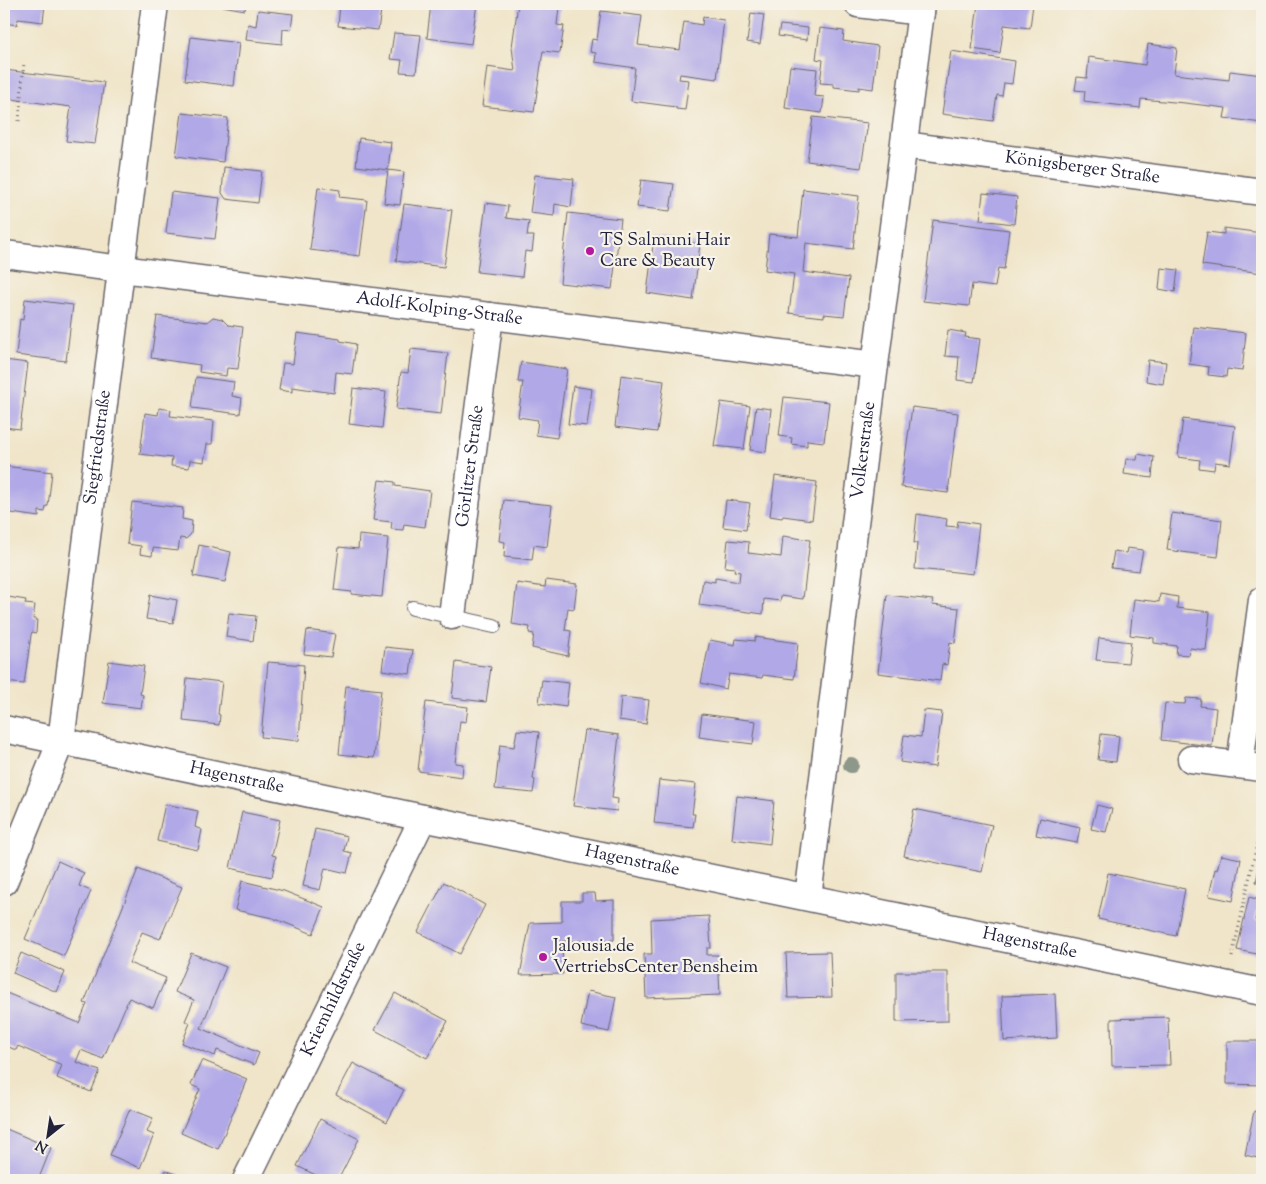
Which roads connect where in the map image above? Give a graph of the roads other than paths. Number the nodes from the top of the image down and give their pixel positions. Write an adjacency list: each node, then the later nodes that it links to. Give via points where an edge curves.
1 (154, 4): 7 (street, Siegfriedstraße)
2 (858, 4): 3 (street)
3 (921, 8): 4 (street, Volkerstraße)
4 (904, 145): 5 (street, Königsberger Straße); 9 (street, Volkerstraße)
5 (1262, 192)
6 (4, 254): 7 (street, Adolf-Kolping-Straße)
7 (122, 270): 8 (street, Adolf-Kolping-Straße); 15 (street, Siegfriedstraße)
8 (490, 316): 9 (street, Adolf-Kolping-Straße); 12 (street, Görlitzer Straße)
9 (875, 365): 20 (street, Volkerstraße)
10 (1262, 600): 17 (street)
11 (413, 608): 12 (lane)
12 (452, 616): 13 (lane)
13 (494, 626)
14 (4, 729): 15 (street, Hagenstraße)
15 (61, 741): 18 (street, Hagenstraße); 19 (street, Siegfriedstraße)
16 (1191, 759): 17 (street)
17 (1251, 766)
18 (423, 818): 20 (street, Hagenstraße); 22 (street, Kriemhildstraße)
19 (4, 882)
20 (808, 897): 21 (street, Hagenstraße)
21 (1262, 992)
22 (246, 1180)

